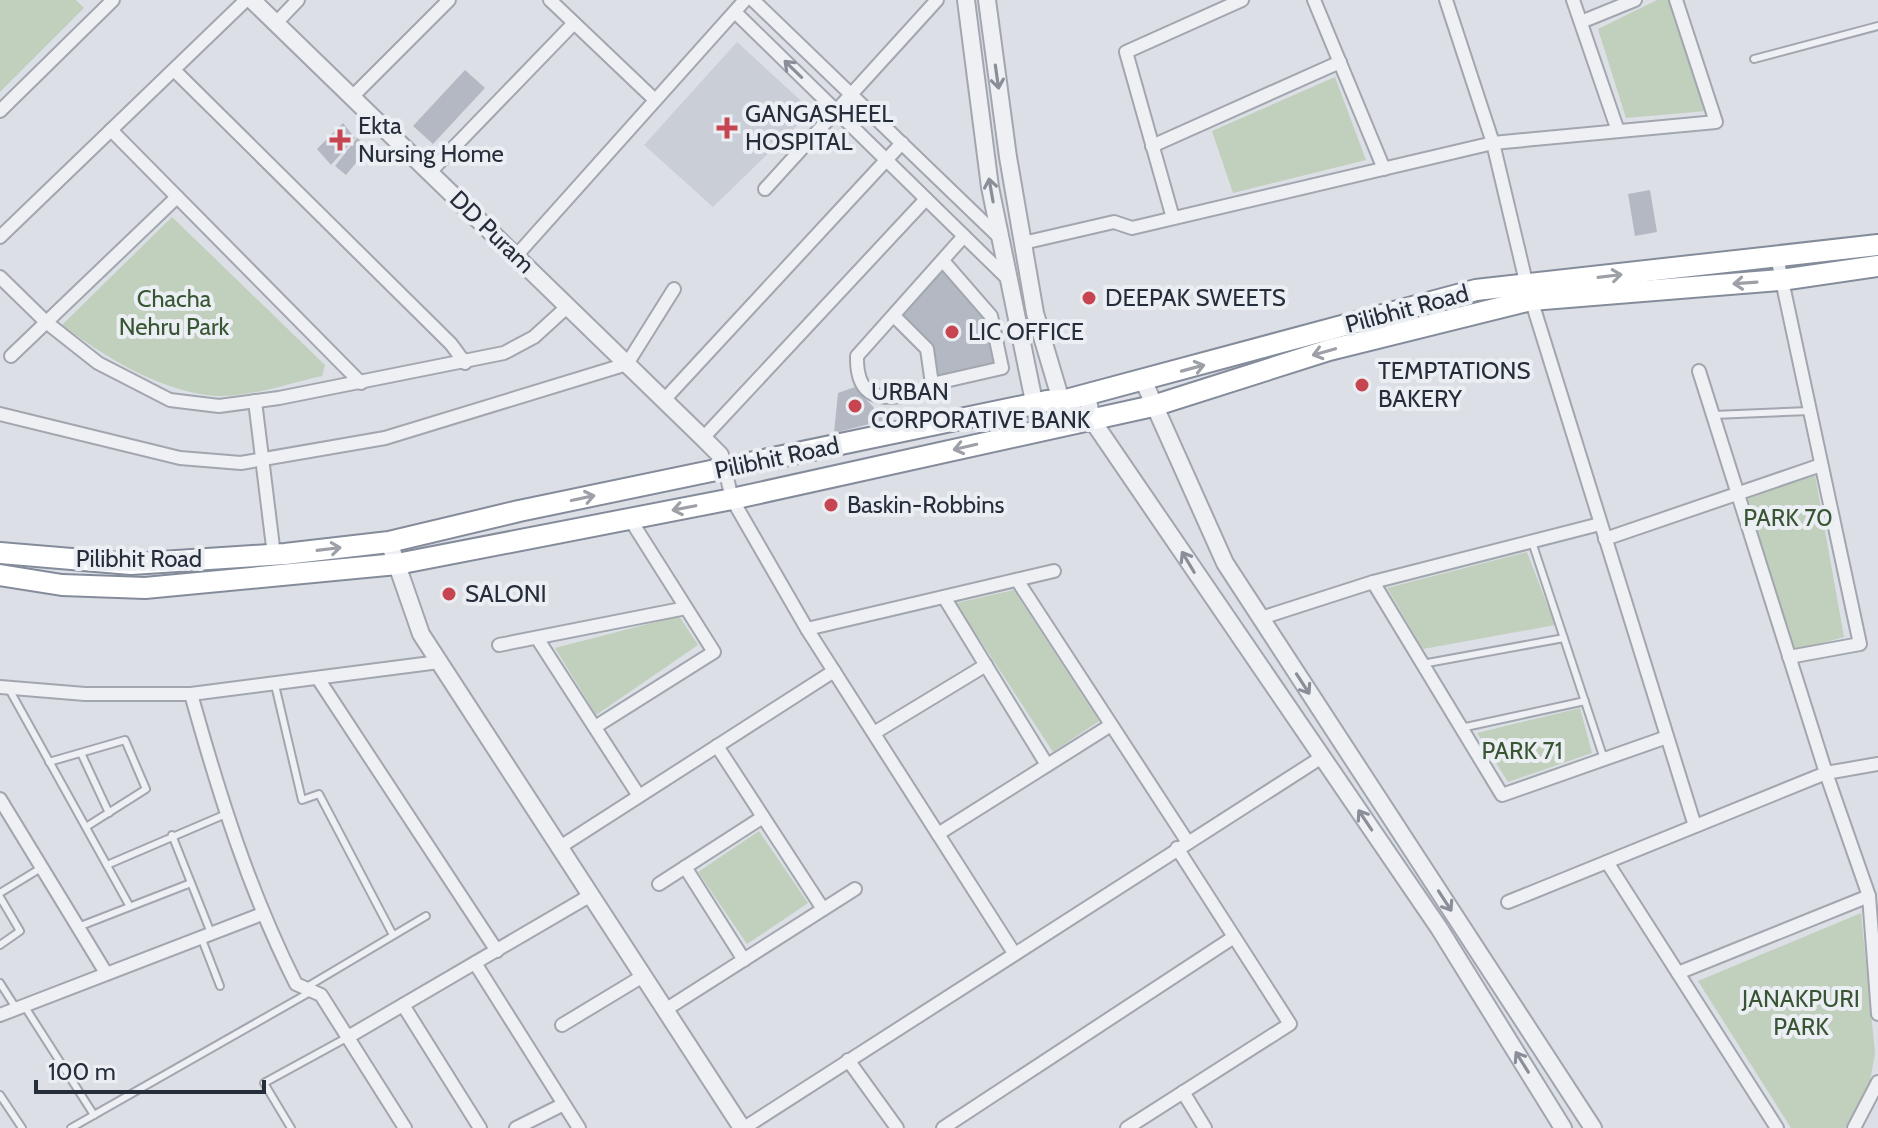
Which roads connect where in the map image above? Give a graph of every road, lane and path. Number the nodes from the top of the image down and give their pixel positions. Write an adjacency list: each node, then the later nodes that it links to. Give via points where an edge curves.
1 (246, 0): 25 (street)
2 (252, 0): 20 (street, DD Puram)
3 (298, 0): 20 (street)
4 (449, 0): 27 (street)
5 (550, 0): 21 (street)
6 (745, 0): 18 (street)
7 (753, 0): 26 (street)
8 (937, 0): 26 (street)
9 (966, 0): 45 (street, one-way to 9)
10 (987, 0): 46 (street, one-way to 46)
11 (1242, 0): 35 (street, via 1126,52)
12 (1314, 0): 24 (street)
13 (1446, 0): 34 (street)
14 (1573, 0): 19 (street)
15 (1635, 0): 19 (street)
16 (1676, 0): 32 (street, via 1716,122)
17 (105, 2): 29 (street)
18 (735, 12): 28 (street); 30 (street, one-way to 18)
19 (1581, 22): 32 (street)
20 (276, 23): 27 (street, DD Puram)
21 (574, 23): 28 (street); 38 (street)
22 (1878, 26): 23 (lane)
23 (1754, 59)
24 (1340, 62): 35 (street); 37 (street)
25 (174, 70): 31 (street); 61 (street)
26 (852, 96): 30 (street); 33 (street)
27 (352, 97): 38 (street, DD Puram)
28 (655, 100): 48 (street)
29 (0, 111)
30 (837, 112): 36 (street); 39 (street)
31 (111, 130): 40 (street); 44 (street)
32 (1618, 131): 34 (street)
33 (902, 143): 36 (street); 45 (street)
34 (1493, 143): 37 (street); 56 (street)
35 (1152, 146): 42 (street)
36 (886, 160): 41 (street); 69 (street)
37 (1384, 169): 42 (street)
38 (430, 172): 48 (street, DD Puram)
39 (765, 189)
40 (177, 197): 59 (street); 65 (street)
41 (926, 199): 43 (street); 79 (street)
42 (1173, 218): 46 (street, via 1132,228 1114,222)
43 (964, 236): 50 (street); 53 (street)
44 (0, 237)
45 (1001, 239): 53 (street)
46 (1023, 243): 68 (street, via 1035,313)
47 (1878, 245): 49 (highway, Pilibhit Road)
48 (516, 256): 57 (street, DD Puram)
49 (1777, 257): 54 (street); 56 (highway, Pilibhit Road, one-way to 49)
50 (944, 262): 58 (street); 58 (street, via 991,316 1002,368 932,384 927,349)
51 (1878, 266): 54 (highway)
52 (0, 277): 59 (street)
53 (1009, 280): 71 (street)
54 (1781, 280): 56 (highway, one-way to 56); 73 (street)
55 (674, 289): 62 (street)
56 (1529, 293): 64 (highway, Pilibhit Road, one-way to 56, via 1476,290); 72 (highway, one-way to 72); 86 (street)
57 (568, 306): 61 (street, via 534,337 504,353); 62 (street, DD Puram)
58 (894, 316): 66 (street, via 857,356 856,377 866,391 885,398)
59 (46, 322): 60 (street); 70 (street, via 98,363 170,400 219,406)
60 (11, 356)
61 (465, 363): 65 (street)
62 (627, 364): 69 (street, DD Puram); 80 (street, via 385,438)
63 (1699, 371): 75 (street)
64 (1144, 382): 67 (highway, Pilibhit Road); 72 (street)
65 (361, 383): 70 (street)
66 (916, 394)
67 (1087, 395): 68 (highway, Pilibhit Road); 76 (street)
68 (1061, 399): 71 (highway, Pilibhit Road); 77 (street)
69 (664, 400): 79 (street, DD Puram)
70 (255, 401): 80 (street)
71 (1035, 404): 78 (street); 82 (highway, Pilibhit Road)
72 (1153, 406): 76 (highway); 99 (street, via 1225,563)
73 (1809, 411): 75 (lane); 81 (street)
74 (0, 414): 80 (street, via 180,458 241,463)
75 (1713, 415): 83 (street)
76 (1092, 420): 77 (highway); 121 (street, one-way to 76)
77 (1068, 424): 78 (highway)
78 (1040, 431): 84 (highway, one-way to 84)
79 (703, 438): 82 (street, DD Puram, via 720,455)
80 (263, 458): 91 (street)
81 (1821, 465): 83 (street); 104 (street, via 1860,644)
82 (725, 469): 84 (street); 88 (highway, Pilibhit Road, one-way to 82)
83 (1737, 492): 87 (street); 104 (street)
84 (732, 499): 85 (highway, one-way to 85); 100 (street)
85 (630, 519): 92 (highway); 98 (street)
86 (1600, 524): 87 (street); 89 (street)
87 (1605, 539): 118 (street)
88 (389, 542): 91 (highway, Pilibhit Road, one-way to 88); 92 (street)
89 (1532, 542): 96 (street); 102 (lane)
90 (0, 553): 91 (highway, Pilibhit Road, via 131,564)
91 (274, 555)
92 (397, 564): 94 (highway, via 145,588 62,585); 105 (street, via 421,634)
93 (1054, 571): 95 (street)
94 (0, 575)
95 (1017, 580): 97 (street); 114 (street)
96 (1373, 582): 99 (street); 106 (street)
97 (944, 597): 100 (street); 107 (street)
98 (686, 608): 101 (street); 115 (street, via 714,652)
99 (1261, 618): 194 (street, one-way to 194)
100 (807, 629): 108 (street)
101 (537, 638): 103 (street); 115 (street)
102 (1564, 638): 106 (lane); 113 (lane)
103 (499, 645)
104 (1789, 657): 126 (street)
105 (439, 662): 109 (street); 137 (street)
106 (1422, 664): 116 (street)
107 (986, 665): 117 (street); 125 (street)
108 (834, 671): 117 (street); 119 (street)
109 (319, 680): 110 (street); 158 (street)
110 (275, 685): 112 (street); 155 (lane, via 302,800 319,794)
111 (4, 688): 112 (street); 123 (lane)
112 (191, 694): 130 (street)
113 (1585, 701): 116 (lane); 122 (lane)
114 (1111, 725): 125 (street); 136 (street)
115 (595, 727): 127 (street)
116 (1461, 728): 122 (street, via 1502,795)
117 (874, 733): 134 (street)
118 (1667, 737): 122 (street); 132 (street)
119 (717, 746): 127 (street); 131 (street)
120 (81, 753): 123 (lane); 129 (lane); 129 (lane, via 125,740 146,789)
121 (1322, 757): 136 (street); 193 (street, one-way to 121, via 1439,928)
122 (1604, 759)
123 (49, 762): 133 (lane)
124 (1878, 764): 126 (street)
125 (1047, 765): 134 (street)
126 (1826, 773): 132 (street); 147 (street)
127 (639, 796): 137 (street)
128 (0, 799): 141 (street)
129 (109, 813): 133 (lane)
130 (226, 814): 135 (lane); 151 (street)
131 (763, 817): 140 (street); 150 (street)
132 (1695, 826): 138 (street)
133 (86, 827): 139 (lane)
134 (938, 834): 159 (street)
135 (172, 835): 139 (lane); 142 (lane)
136 (1182, 844): 156 (street); 159 (street)
137 (560, 847): 146 (street)
138 (1607, 862): 148 (street); 163 (street)
139 (107, 865): 149 (lane)
140 (685, 867): 143 (street); 160 (street)
141 (42, 868): 145 (lane); 153 (street)
142 (191, 883): 149 (lane); 154 (lane)
143 (659, 884)
144 (855, 889): 150 (street)
145 (0, 895): 157 (lane, via 20,931)
146 (591, 895): 158 (street); 164 (street)
147 (1869, 896): 163 (street); 171 (street)
148 (1508, 902)
149 (129, 905): 153 (lane)
150 (823, 909): 160 (street)
151 (262, 914): 154 (street); 167 (street, via 296,984)
152 (426, 916): 155 (lane)
153 (78, 927): 162 (street)
154 (206, 935): 162 (street); 166 (lane)
155 (393, 935): 167 (lane)
156 (1234, 937): 177 (street, via 1290,1024); 190 (street)
157 (0, 945)
158 (497, 951): 161 (street)
159 (1014, 953): 175 (street)
160 (744, 960): 170 (street)
161 (475, 963): 168 (street); 179 (street)
162 (106, 973): 169 (street)
163 (1678, 973): 195 (street)
164 (643, 976): 170 (street); 173 (street)
165 (0, 983): 169 (lane)
166 (220, 986)
167 (309, 990): 174 (street, via 321,995); 180 (lane)
168 (403, 1005): 174 (street); 185 (street)
169 (20, 1006): 172 (street); 180 (lane)
170 (665, 1010): 188 (street)
171 (1878, 1014)
172 (0, 1015)
173 (562, 1025)
174 (348, 1037): 183 (lane, via 264,1083); 184 (street)
175 (848, 1060): 188 (street); 189 (street)
176 (1878, 1082): 196 (street)
177 (1183, 1092): 191 (street); 192 (street)
178 (0, 1095): 181 (lane)
179 (562, 1105): 186 (street); 187 (street)
180 (94, 1115): 182 (lane)
181 (22, 1128)
182 (71, 1128)
183 (291, 1128)
184 (405, 1128)
185 (480, 1128)
186 (516, 1128)
187 (579, 1128)
188 (743, 1128)
189 (897, 1128)
190 (943, 1128)
191 (1127, 1128)
192 (1205, 1128)
193 (1563, 1128)
194 (1593, 1128)
195 (1777, 1128)
196 (1854, 1128)

